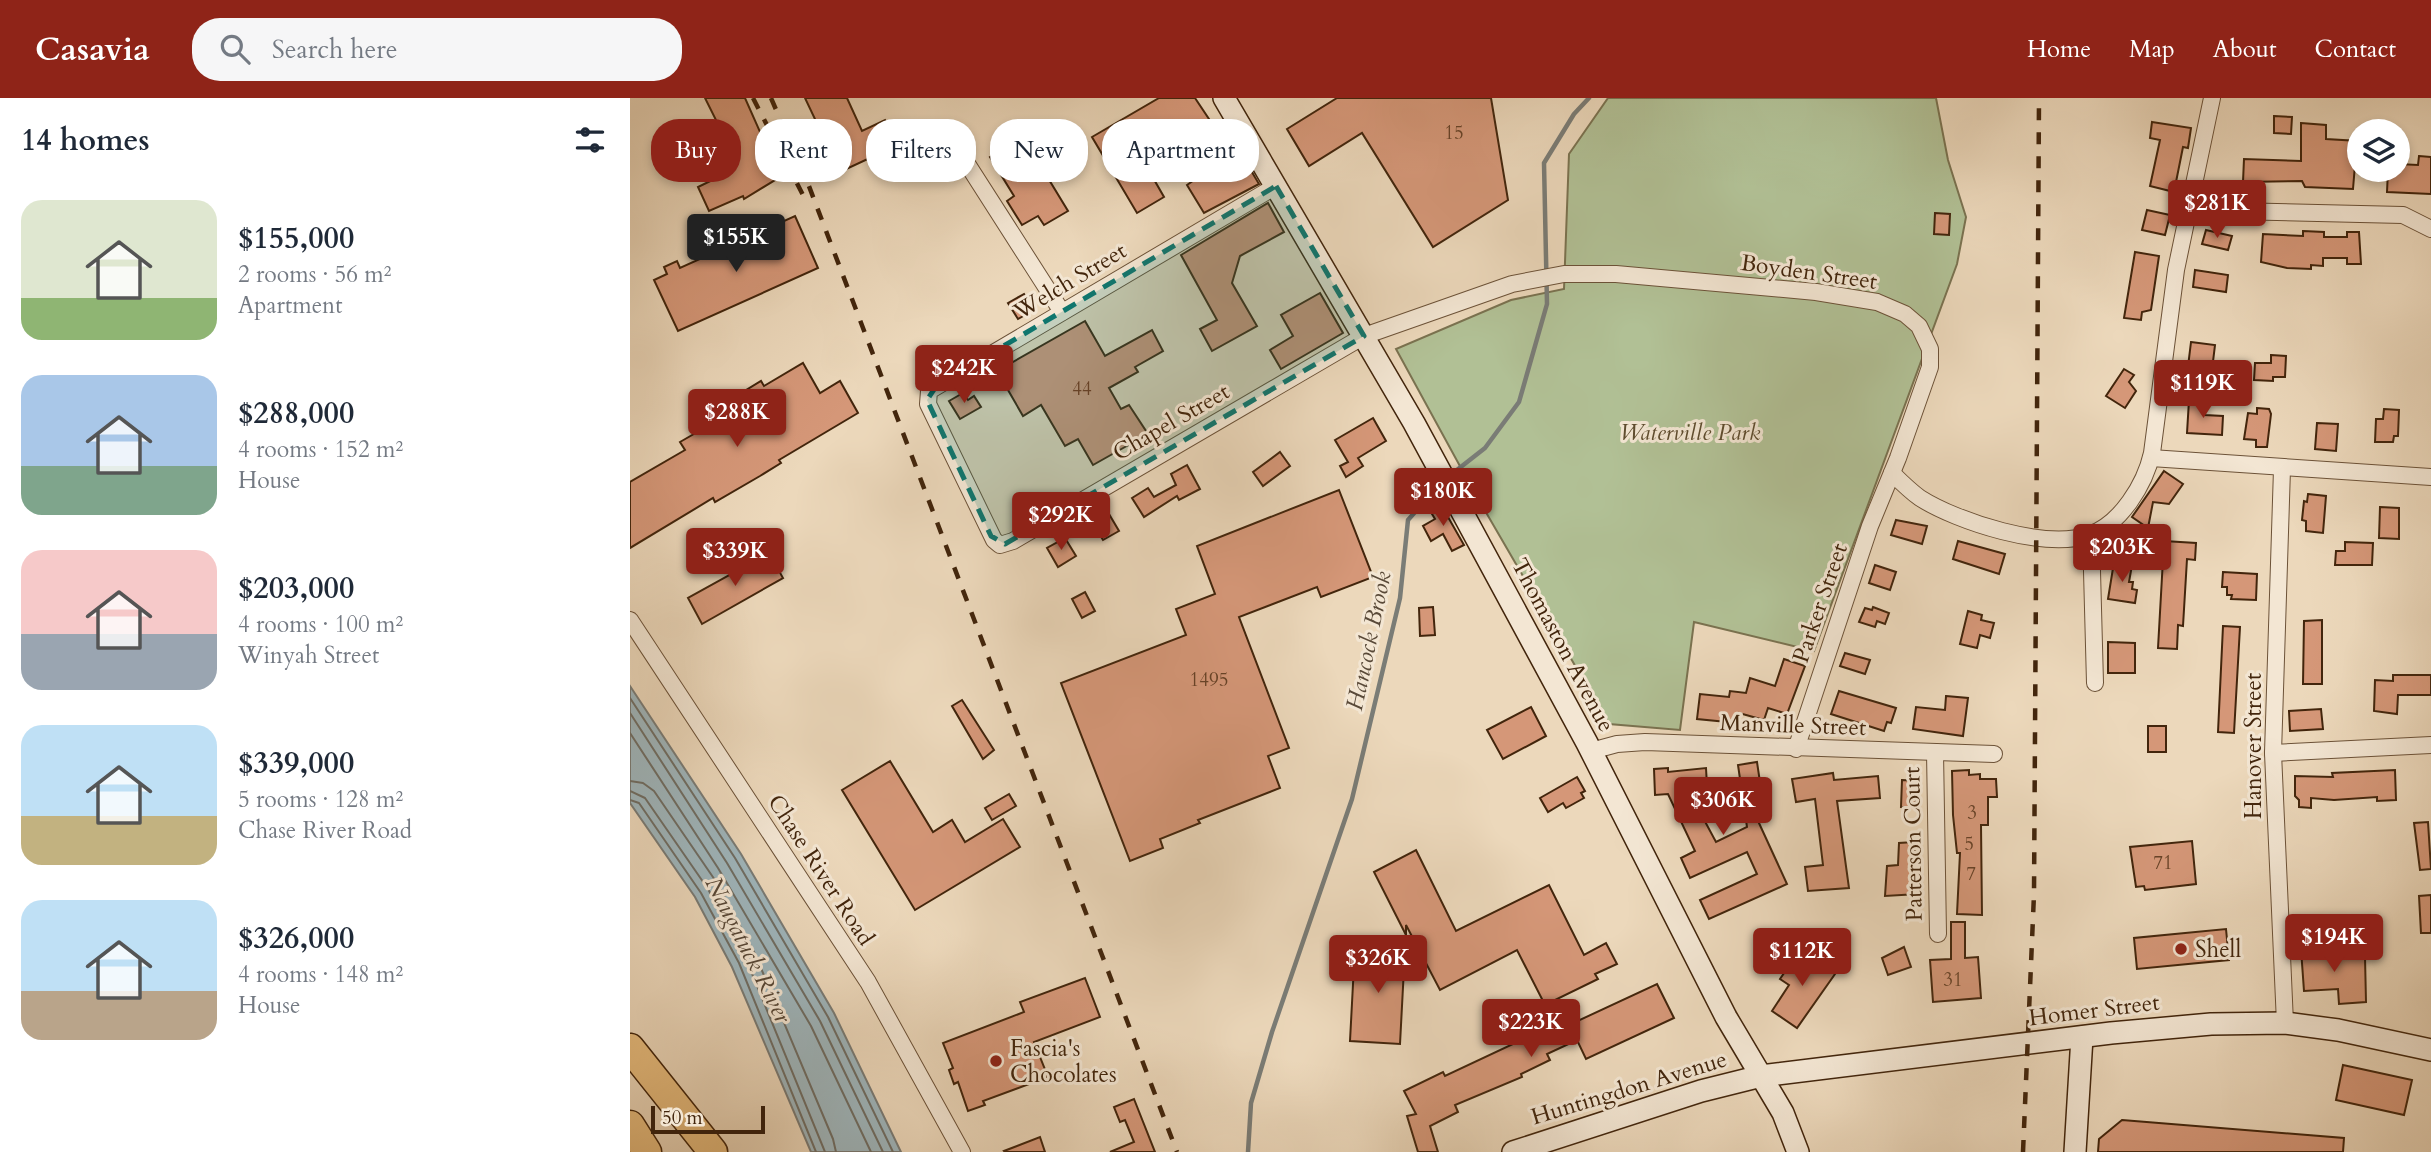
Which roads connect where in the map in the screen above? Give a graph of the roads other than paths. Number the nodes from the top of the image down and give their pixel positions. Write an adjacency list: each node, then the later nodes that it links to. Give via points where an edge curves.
1 (1224, 98): 4 (main road, Thomaston Avenue)
2 (2213, 98): 5 (street)
3 (976, 178): 7 (street)
4 (1276, 186): 7 (street, Welch Street); 8 (main road, Thomaston Avenue)
5 (2189, 210): 6 (street, via 2403,215); 9 (street, via 2173,291)
6 (2431, 229)
7 (1062, 312): 14 (street, Welch Street, via 927,394 991,537)
8 (1364, 336): 11 (street, Boyden Street, via 1529,280 1564,274 1616,274 1877,302 1905,314 1924,334 1931,362); 14 (street, Chapel Street); 19 (main road, Thomaston Avenue)
9 (2151, 458): 10 (street); 13 (street, via 2143,480 2120,512)
10 (2282, 469): 12 (street); 21 (street, Hanover Street)
11 (1892, 474): 13 (street, via 1923,499 1999,529 2051,539); 18 (street, Parker Street, via 1870,526)
12 (2431, 477)
13 (2091, 534): 16 (street)
14 (1000, 545)
15 (630, 620): 32 (street, Chase River Road, via 867,982)
16 (2095, 683)
17 (2431, 745): 21 (street)
18 (1796, 748): 19 (street, Manville Street, via 1645,742); 20 (street, Manville Street)
19 (1591, 751): 28 (main road, Thomaston Avenue, via 1726,1017)
20 (1934, 752): 22 (street, Manville Street); 23 (street, Patterson Court)
21 (2273, 753): 24 (street, Hanover Street)
22 (1994, 754)
23 (1938, 934)
24 (2285, 1023): 25 (main road, Homer Street, via 2211,1024); 27 (main road, Homer Street)
25 (2082, 1037): 28 (main road, Homer Street); 35 (main road)
26 (630, 1048): 31 (highway)
27 (2431, 1050)
28 (1761, 1076): 33 (main road, Huntingdon Avenue); 34 (main road, Thomaston Avenue, via 1783,1113)
29 (630, 1125): 30 (highway)
30 (647, 1152)
31 (713, 1152)
32 (962, 1152)
33 (1513, 1152)
34 (1798, 1152)
35 (2075, 1152)

